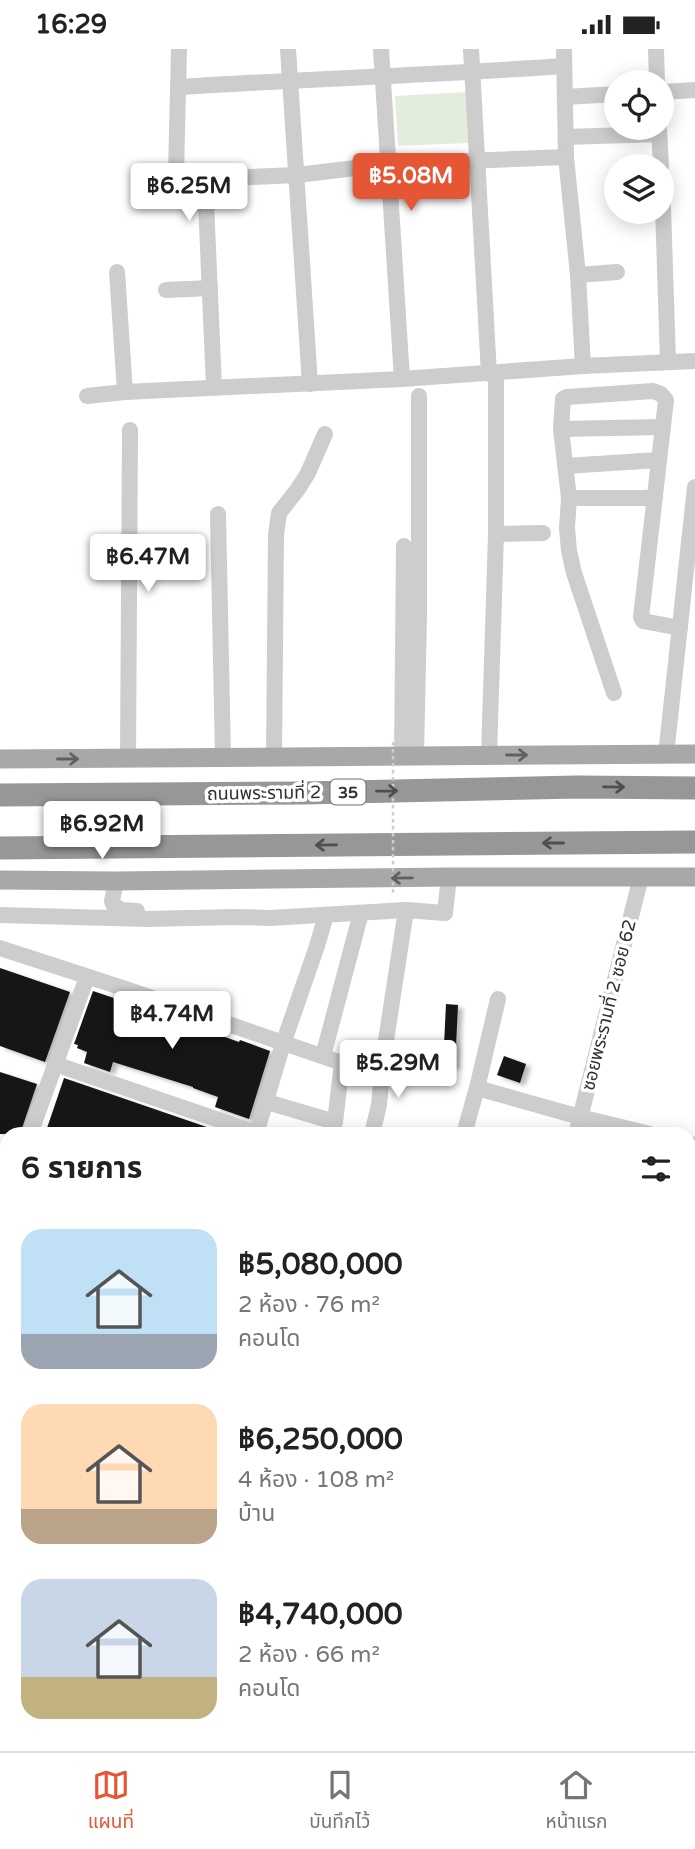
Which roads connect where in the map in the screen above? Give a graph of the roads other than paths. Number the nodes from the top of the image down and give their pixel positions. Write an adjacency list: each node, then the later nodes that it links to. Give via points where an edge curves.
1 (179, 49): 12 (street)
2 (288, 49): 11 (street)
3 (381, 49): 10 (street)
4 (471, 49): 9 (street)
5 (564, 49): 7 (street)
6 (656, 49): 8 (street)
7 (564, 66): 9 (street); 16 (street)
8 (657, 70)
9 (472, 72): 10 (street); 20 (street)
10 (383, 78): 11 (street); 21 (street)
11 (289, 80): 12 (street); 23 (street)
12 (178, 87): 22 (street)
13 (695, 90): 14 (street)
14 (674, 91)
15 (604, 95): 16 (street)
16 (565, 97): 18 (street)
17 (604, 135): 18 (street)
18 (566, 138): 19 (street)
19 (566, 157): 20 (street); 27 (street)
20 (477, 160): 21 (street); 33 (street)
21 (389, 164): 23 (street); 34 (street)
22 (176, 173)
23 (297, 174): 28 (street, via 205,179); 35 (street)
24 (664, 224): 31 (street)
25 (117, 272): 37 (street)
26 (617, 272): 27 (street)
27 (578, 275): 32 (street)
28 (210, 288): 29 (street); 36 (street)
29 (166, 290)
30 (695, 361): 31 (street)
31 (668, 362): 32 (street)
32 (583, 366): 33 (street)
33 (493, 373): 34 (street); 51 (street)
34 (402, 379): 35 (street)
35 (310, 384): 36 (street)
36 (214, 387): 37 (street)
37 (125, 392): 39 (street)
38 (419, 395): 55 (street, via 419,616)
39 (87, 396)
40 (662, 427): 41 (street); 41 (street, via 666,400 653,391 567,397 563,399); 44 (street)
41 (561, 429): 45 (street)
42 (130, 430): 59 (street)
43 (325, 433): 61 (street, via 308,473 279,513 275,535)
44 (659, 460): 45 (street); 48 (street)
45 (565, 466): 47 (street)
46 (694, 495): 53 (street)
47 (569, 498): 48 (street); 54 (street, via 567,528 574,573)
48 (655, 498): 53 (street, via 640,617)
49 (218, 515): 60 (street)
50 (543, 533): 51 (street)
51 (496, 534): 57 (street)
52 (404, 546): 55 (street)
53 (680, 628): 58 (street)
54 (614, 693)
55 (403, 751): 57 (main road, ถนนพระรามที่ 2 / 35); 61 (main road, ถนนพระรามที่ 2 / 35)
56 (695, 754): 58 (main road, ถนนพระรามที่ 2 / 35)
57 (489, 755): 58 (main road, ถนนพระรามที่ 2 / 35, one-way to 58)
58 (666, 755)
59 (128, 758): 60 (main road, ถนนพระรามที่ 2 / 35); 62 (main road, ถนนพระรามที่ 2 / 35, one-way to 59)
60 (223, 758): 61 (main road, ถนนพระรามที่ 2 / 35)
61 (274, 758)
62 (0, 759)
63 (695, 788): 64 (highway, ถนนพระรามที่ 2 / 35, one-way to 63)
64 (0, 795)
65 (695, 842): 66 (highway, one-way to 66)
66 (0, 848)
67 (449, 877): 68 (main road); 71 (main road, one-way to 71); 72 (street, via 445,913)
68 (641, 877): 69 (main road); 85 (street, ซอยพระรามที่ 2 ซอย 62)
69 (695, 877)
70 (0, 880): 71 (main road)
71 (116, 881): 76 (street, via 112,901 116,908)
72 (406, 910): 73 (street); 91 (street)
73 (361, 913): 75 (street); 81 (street)
74 (0, 915): 76 (street)
75 (326, 915): 76 (street); 80 (street)
76 (190, 918)
77 (0, 948): 78 (street)
78 (87, 977): 80 (street); 82 (street)
79 (498, 999): 83 (street)
80 (283, 1044): 81 (street); 84 (street)
81 (323, 1056): 90 (street, via 342,1063)
82 (55, 1064): 86 (street); 87 (street)
83 (477, 1088): 85 (street); 92 (street)
84 (267, 1102): 88 (street); 89 (street)
85 (580, 1117): 93 (street, ซอยพระรามที่ 2 ซอย 62); 94 (street)
86 (32, 1127)
87 (239, 1127)
88 (258, 1127)
89 (330, 1127)
90 (333, 1127)
91 (374, 1127)
92 (466, 1127)
93 (578, 1127)
94 (621, 1127)

